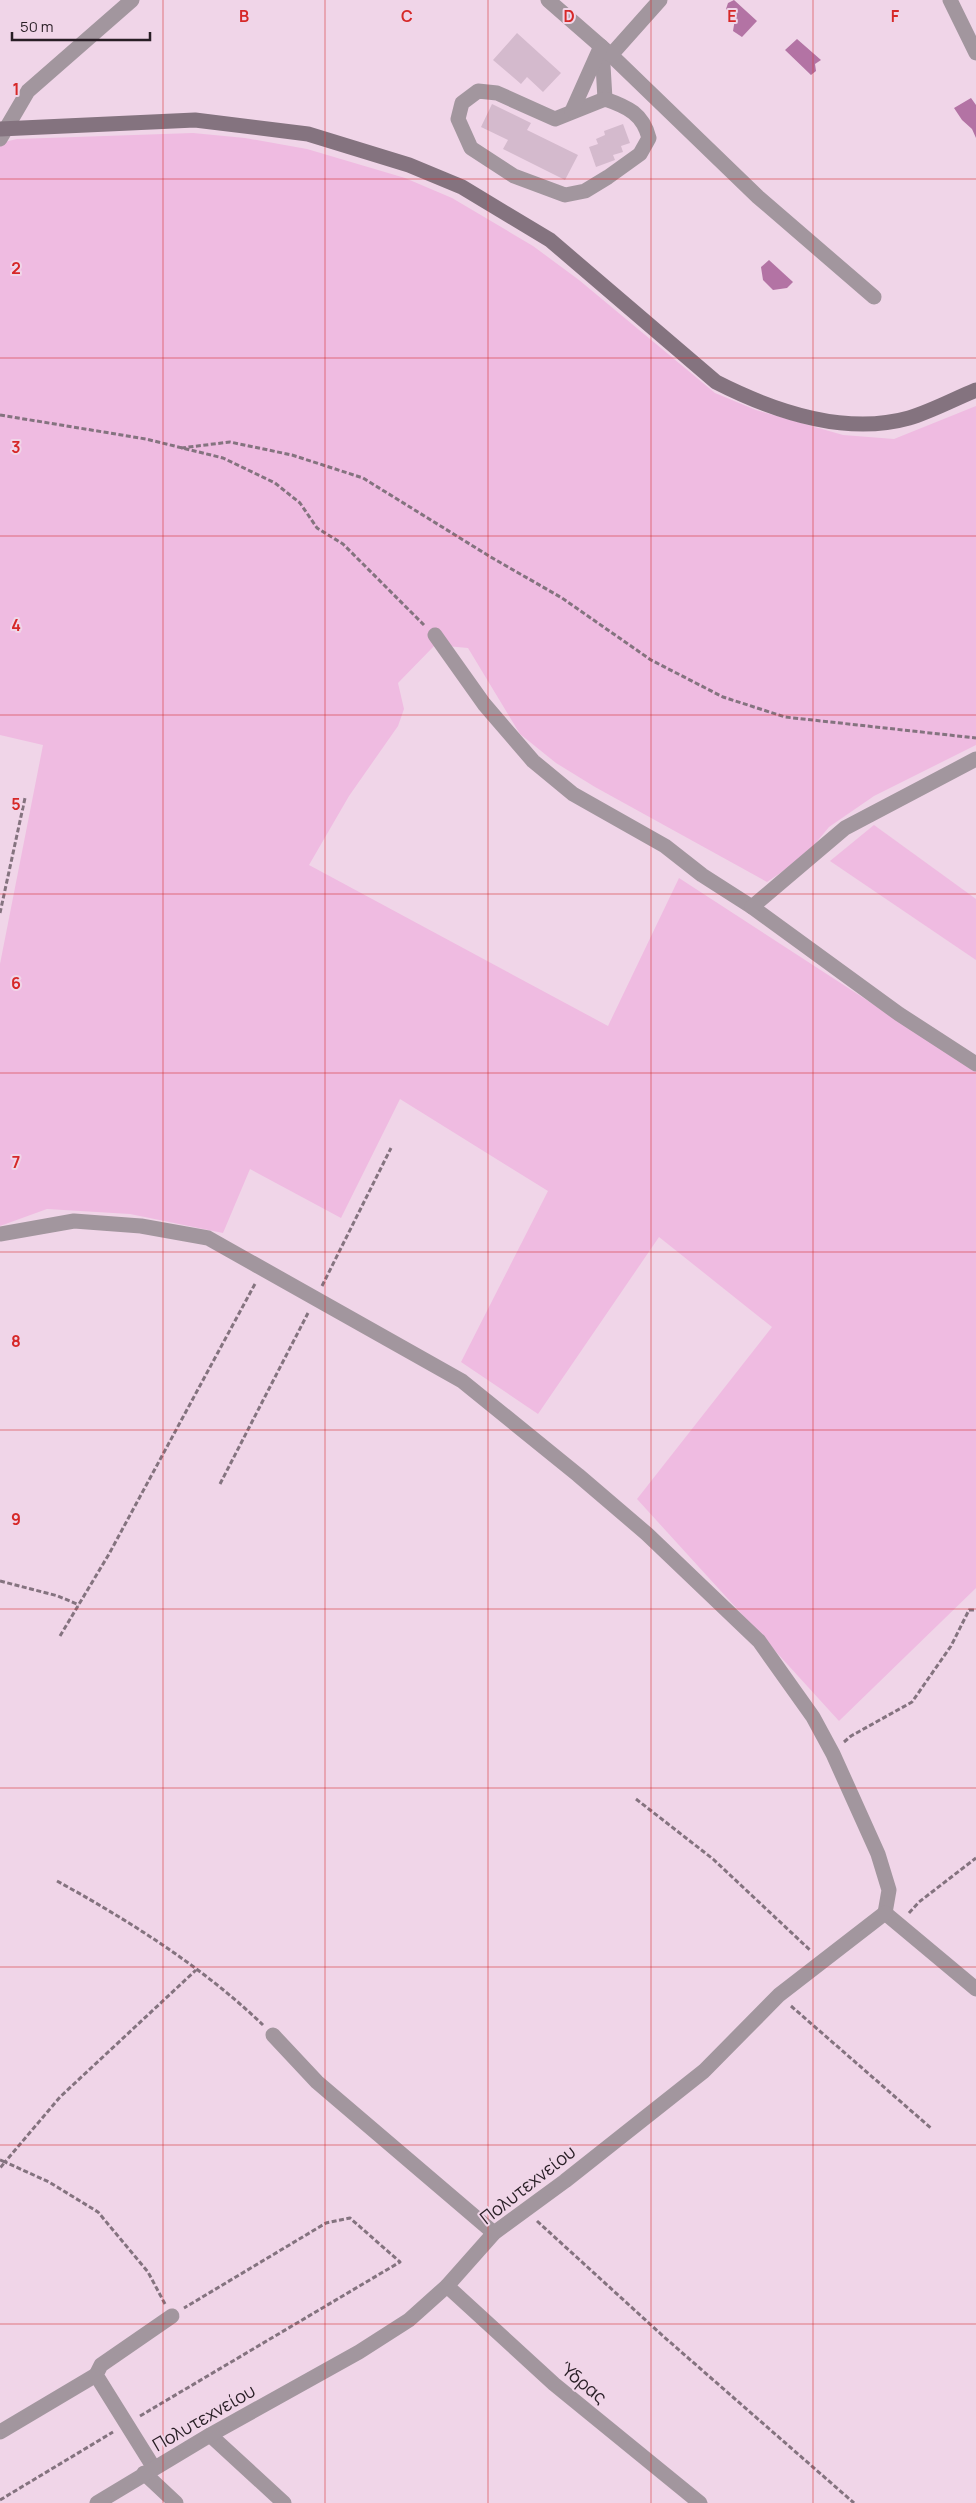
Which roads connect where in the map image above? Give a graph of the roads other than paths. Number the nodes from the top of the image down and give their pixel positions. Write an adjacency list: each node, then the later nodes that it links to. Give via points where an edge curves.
1 (132, 0): 9 (street, via 28,91)
2 (548, 0): 5 (street)
3 (660, 0): 5 (street)
4 (950, 0): 6 (street)
5 (606, 51): 7 (street); 8 (street); 10 (street, via 758,197)
6 (976, 53)
7 (605, 99): 8 (street); 8 (street, via 636,112 646,125 649,138 640,154 608,177 584,191 565,195 514,176 471,148 458,119 462,104 478,91 498,93 555,119)
8 (572, 111)
9 (2, 132): 11 (street, via 195,120 308,134 409,164 462,187 507,212 550,240 716,382 743,396 803,415 843,423 875,424 909,418)
10 (874, 297)
11 (976, 390)
12 (435, 635): 14 (street, via 484,704 533,761 573,794 665,846)
13 (976, 759): 14 (street, via 845,828)
14 (752, 907): 15 (street, via 899,1014)
15 (976, 1064)
16 (0, 1234): 17 (street, via 74,1221 142,1226 208,1238 462,1381 647,1534 759,1640 813,1717 833,1754 878,1854 889,1890)
17 (885, 1913): 18 (street); 20 (street, Πολυτεχνείου, via 779,1995 704,2071)
18 (976, 1989)
19 (273, 2035): 20 (street, via 317,2082)
20 (494, 2233): 21 (street, Πολυτεχνείου)
21 (447, 2286): 25 (street, Πολυτεχνείου, via 409,2320 368,2347); 30 (street, Ύδρας, via 554,2384)
22 (172, 2316): 23 (street, via 101,2365)
23 (96, 2375): 24 (street); 26 (street, via 127,2424)
24 (0, 2432)
25 (210, 2434): 26 (street, Πολυτεχνείου); 29 (street)
26 (149, 2471): 27 (street, Πολυτεχνείου); 28 (street)
27 (97, 2503)
28 (176, 2503)
29 (284, 2503)
30 (700, 2503)

